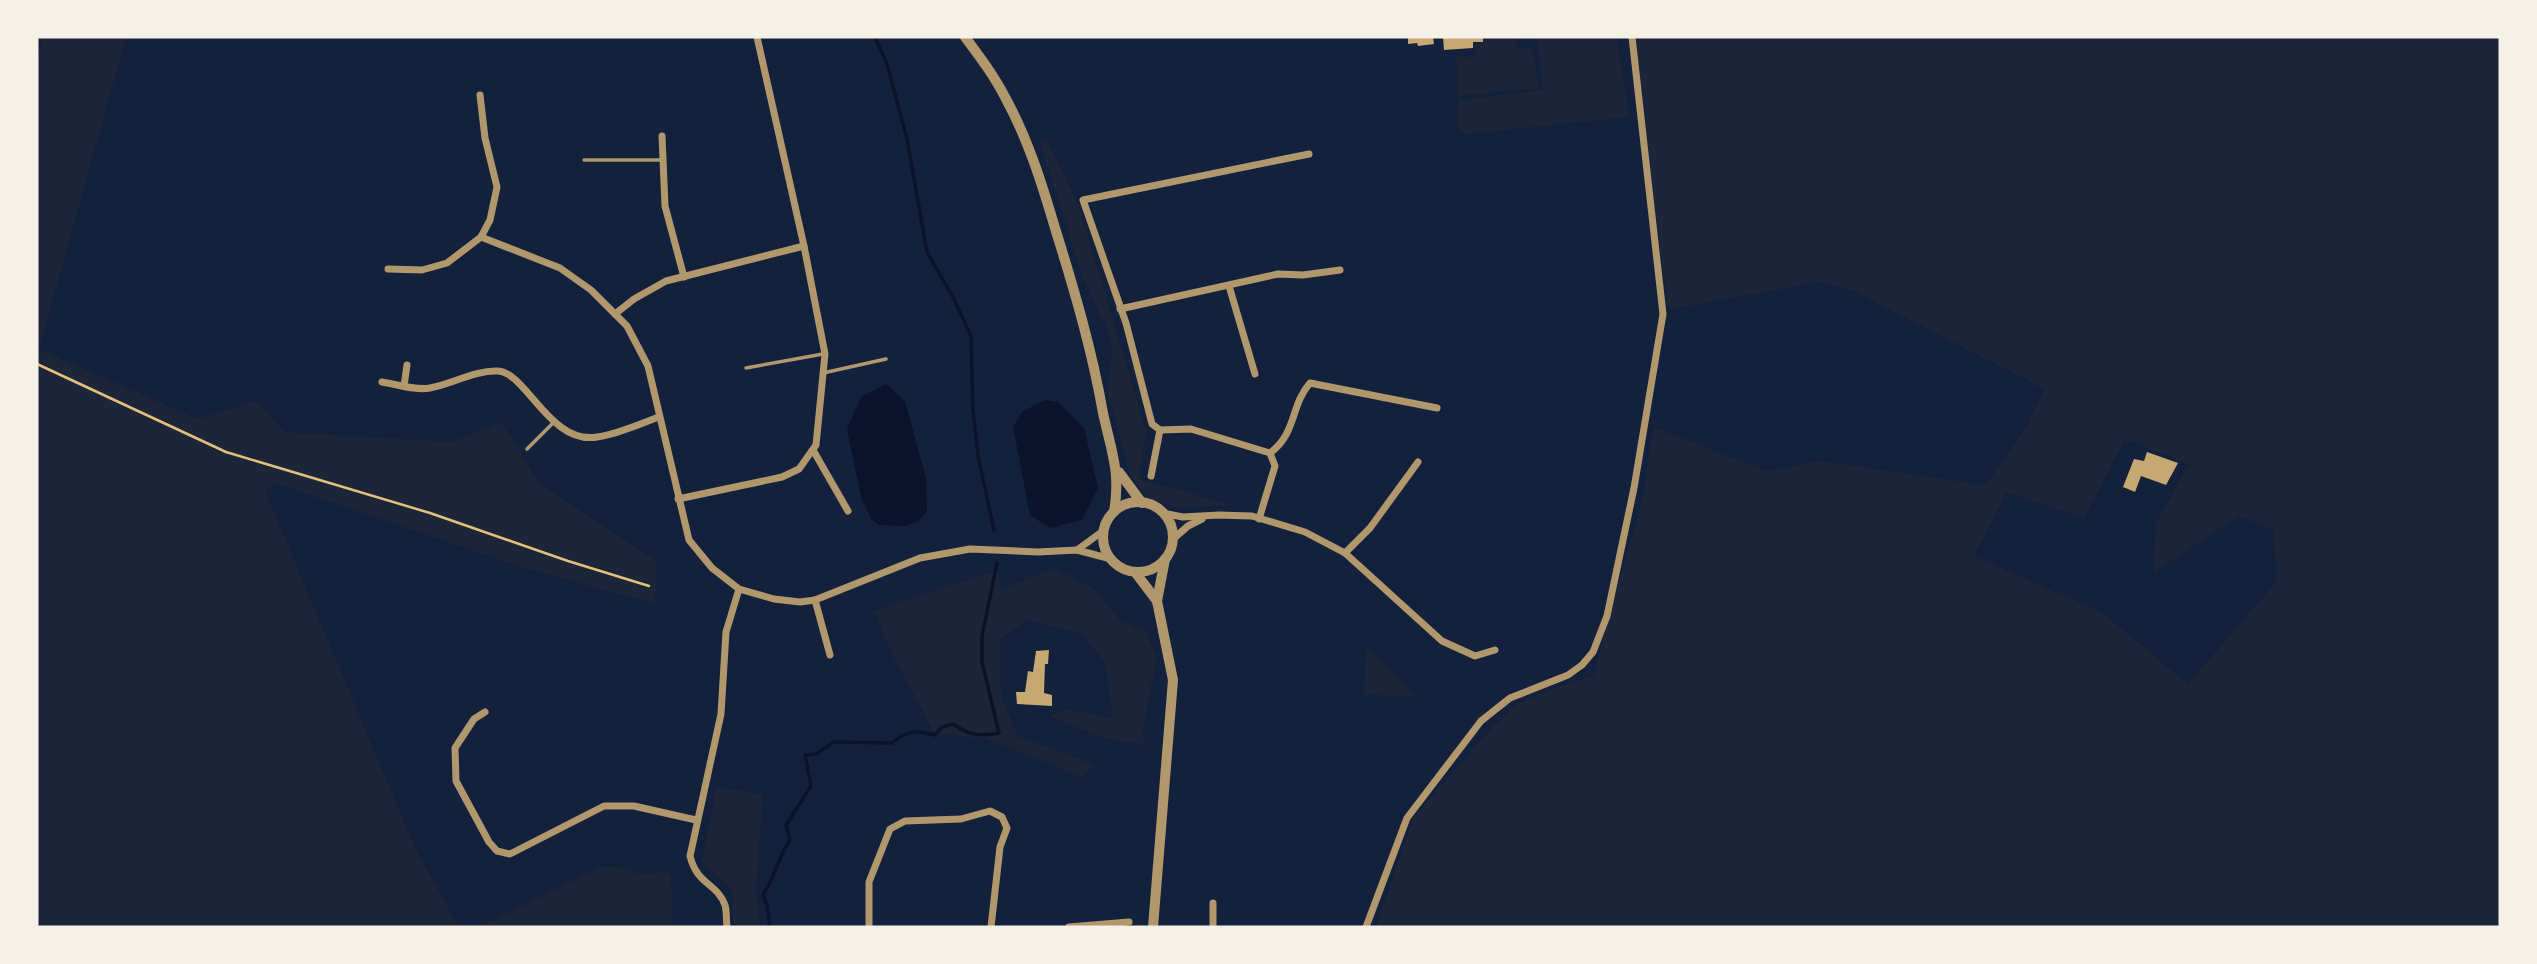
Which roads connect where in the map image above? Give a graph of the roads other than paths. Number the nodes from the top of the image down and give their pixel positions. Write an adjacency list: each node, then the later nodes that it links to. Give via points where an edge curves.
1 (757, 37): 10 (street)
2 (965, 37): 33 (street, via 1006,98 1026,141 1080,307)
3 (1632, 37): 65 (street, via 1663,314 1607,615 1593,652 1582,665 1510,698 1481,720 1407,818)
4 (480, 95): 9 (street, via 497,187)
5 (662, 136): 8 (street)
6 (1309, 154): 15 (street, via 1083,200)
7 (584, 160): 8 (lane)
8 (663, 160): 13 (street, via 665,206)
9 (481, 237): 11 (street, via 447,263 422,270); 16 (street, via 560,268)
10 (804, 246): 13 (street); 17 (street)
11 (388, 269)
12 (1340, 270): 14 (street, via 1278,274)
13 (684, 276): 16 (street, via 666,281)
14 (1229, 286): 15 (street); 22 (street)
15 (1120, 309): 28 (street, via 1152,424)
16 (615, 314): 26 (street, via 627,326 648,366)
17 (825, 354): 20 (lane); 21 (street)
18 (886, 359): 21 (lane)
19 (407, 365): 24 (street)
20 (746, 368)
21 (823, 373): 30 (street)
22 (1255, 374)
23 (382, 382): 24 (street)
24 (404, 386): 27 (street, via 427,389 500,371)
25 (1437, 408): 31 (street, via 1310,383 1300,394 1283,444)
26 (659, 417): 27 (street, via 597,437 578,436); 35 (street)
27 (554, 422): 29 (lane)
28 (1160, 430): 31 (street, via 1191,429); 34 (street)
29 (527, 449)
30 (813, 450): 35 (street, via 799,469 782,477); 37 (street)
31 (1270, 453): 41 (street, via 1275,466)
32 (1418, 463): 45 (street, via 1370,528)
33 (1117, 469): 36 (street); 38 (street)
34 (1151, 476)
35 (678, 499): 49 (street, via 689,540 712,568)
36 (1142, 503): 38 (street, via 1131,502); 39 (street)
37 (848, 511)
38 (1114, 512): 42 (street)
39 (1161, 513): 40 (street); 43 (street, via 1171,526)
40 (1205, 517): 41 (street); 43 (street)
41 (1259, 519): 45 (street, via 1305,532)
42 (1103, 531): 44 (street); 46 (street)
43 (1172, 540): 47 (street)
44 (1077, 550): 46 (street); 50 (street, via 970,549 920,558)
45 (1345, 553): 52 (street, via 1442,641 1475,656)
46 (1111, 559): 48 (street)
47 (1166, 559): 48 (street, via 1157,567); 51 (street)
48 (1135, 572): 51 (street)
49 (739, 589): 50 (street, via 774,599); 55 (street, via 726,632 721,714)
50 (815, 600): 53 (street)
51 (1157, 601): 63 (street, via 1173,680)
52 (1495, 650)
53 (830, 654)
54 (485, 712): 55 (street, via 474,719 455,748 456,781 497,851 510,854 604,806 634,806)
55 (696, 820): 58 (street, via 690,856 694,871 719,894 726,907)
56 (1213, 903): 64 (street)
57 (1129, 922): 62 (street)
58 (727, 927)
59 (869, 927): 60 (street, via 869,882 890,829 905,821 961,819 990,811 1002,817 1007,828 1000,847)
60 (991, 927)
61 (1069, 927): 62 (street)
62 (1085, 927)
63 (1153, 927)
64 (1213, 927)
65 (1366, 927)

